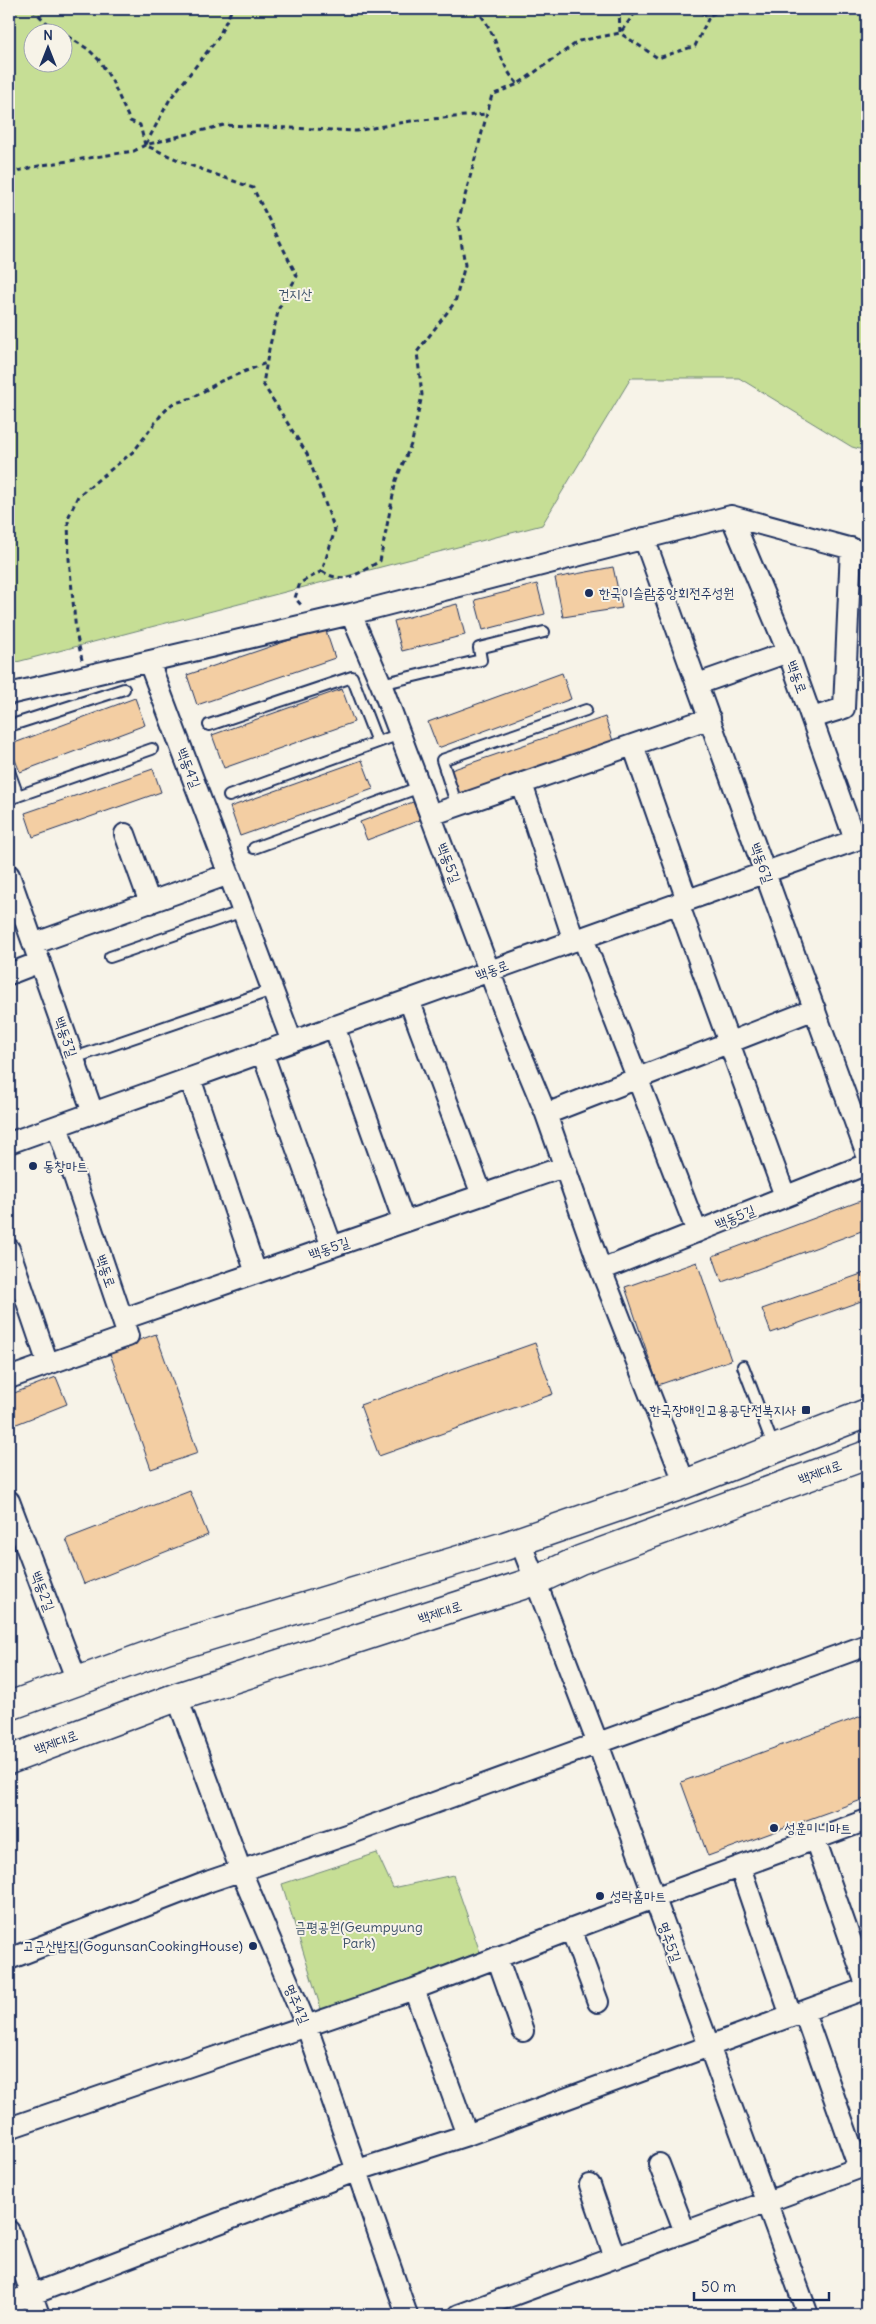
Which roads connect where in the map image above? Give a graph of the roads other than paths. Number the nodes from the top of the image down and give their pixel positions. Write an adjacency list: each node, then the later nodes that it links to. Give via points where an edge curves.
1 (732, 516): 2 (street); 3 (street); 6 (street, 백동로)
2 (644, 538): 4 (street); 9 (street, 백동6길)
3 (859, 551): 14 (street, via 844,708)
4 (351, 614): 7 (street); 8 (street, 백동5길)
5 (544, 632): 8 (lane, via 479,648 481,660)
6 (788, 652): 9 (street); 14 (street, 백동로)
7 (150, 662): 11 (street); 32 (street, 백동4길)
8 (381, 684): 17 (street, 백동5길)
9 (698, 684): 13 (street, 백동6길)
10 (124, 689): 16 (lane)
11 (9, 694)
12 (586, 710): 26 (lane, via 442,760)
13 (710, 718): 19 (street); 31 (street, 백동6길)
14 (812, 718): 29 (street, 백동로)
15 (209, 725): 18 (lane, via 352,677)
16 (9, 726)
17 (400, 734): 18 (lane); 23 (street, 백동5길)
18 (377, 742): 24 (lane)
19 (633, 745): 22 (street); 35 (street)
20 (152, 749): 25 (lane)
21 (9, 771): 25 (lane)
22 (522, 784): 26 (street); 37 (street)
23 (420, 787): 27 (street, 백동5길); 30 (lane)
24 (229, 796)
25 (13, 798)
26 (457, 806): 27 (street)
27 (431, 816): 40 (street, 백동5길)
28 (125, 834): 34 (street)
29 (861, 838): 31 (street, 백동로)
30 (254, 848)
31 (766, 872): 35 (street, 백동로); 44 (street, 백동6길)
32 (229, 874): 34 (street); 36 (street, 백동4길)
33 (9, 876): 38 (street, 백동3길)
34 (150, 902): 38 (street)
35 (683, 902): 37 (street, 백동로); 47 (street)
36 (243, 911): 39 (lane); 42 (street, 백동4길)
37 (578, 939): 40 (street, 백동로); 51 (street)
38 (36, 953): 41 (street); 49 (street, 백동3길)
39 (110, 957)
40 (489, 971): 43 (street, 백동로); 53 (street, 백동5길)
41 (9, 974)
42 (272, 990): 46 (street, 백동4길); 49 (lane)
43 (409, 1000): 45 (street, 백동로); 59 (street)
44 (815, 1009): 47 (street); 56 (street, 백동6길)
45 (334, 1026): 46 (street, 백동로); 61 (street)
46 (292, 1042): 48 (street, 백동로)
47 (729, 1042): 51 (street); 60 (street)
48 (262, 1052): 50 (street, 백동로); 63 (street)
49 (74, 1058): 52 (street, 백동3길)
50 (190, 1078): 52 (street, 백동로); 66 (street)
51 (637, 1078): 53 (street); 62 (street)
52 (93, 1113): 54 (street, 백동로)
53 (546, 1114): 58 (street, 백동5길)
54 (57, 1126): 55 (street, 백동로); 67 (street, 백동로)
55 (9, 1143)
56 (867, 1155)
57 (867, 1164): 60 (street)
58 (563, 1167): 59 (street, 백동5길); 65 (street, 백동5길)
59 (482, 1195): 61 (street, 백동5길)
60 (785, 1196): 62 (street, 백동5길)
61 (404, 1222): 63 (street, 백동5길)
62 (697, 1232): 65 (street, 백동5길)
63 (332, 1247): 66 (street, 백동5길)
64 (9, 1249): 68 (street)
65 (601, 1270): 74 (street, 백동5길)
66 (256, 1273): 67 (street, 백동5길)
67 (123, 1319): 68 (street, 백동로, via 128,1336)
68 (48, 1364): 70 (street, 백동로)
69 (743, 1366): 72 (lane)
70 (9, 1378)
71 (867, 1413): 72 (street)
72 (774, 1449): 74 (street)
73 (867, 1455): 77 (street, 백제대로, via 580,1560)
74 (685, 1484): 76 (street)
75 (9, 1501): 79 (street, 백동2길)
76 (520, 1541): 77 (street, 명주5길); 79 (street, via 166,1649)
77 (535, 1581): 80 (street, 백제대로); 82 (street, 명주5길)
78 (867, 1645): 82 (street)
79 (77, 1681): 81 (street)
80 (177, 1697): 83 (street, 백제대로); 87 (street, 명주4길)
81 (9, 1706)
82 (598, 1744): 87 (street); 88 (street, 명주5길)
83 (9, 1760)
84 (867, 1820): 85 (street)
85 (816, 1839): 86 (street); 92 (street)
86 (740, 1867): 88 (street); 95 (street)
87 (241, 1871): 91 (street); 96 (street, 명주4길)
88 (654, 1898): 89 (street); 98 (street, 명주5길)
89 (570, 1929): 90 (street); 94 (street)
90 (497, 1957): 93 (street); 97 (street)
91 (9, 1959)
92 (867, 1988): 95 (street)
93 (414, 1989): 96 (street); 100 (street)
94 (598, 2002)
95 (797, 2014): 98 (street); 102 (street)
96 (307, 2027): 99 (street); 103 (street, 명주4길)
97 (523, 2031)
98 (709, 2046): 100 (street); 105 (street, 명주5길)
99 (9, 2128)
100 (467, 2135): 103 (street)
101 (659, 2164): 107 (street)
102 (863, 2167): 105 (street)
103 (358, 2170): 109 (street); 112 (street, 명주4길)
104 (590, 2184): 108 (street)
105 (766, 2202): 107 (street); 114 (street, 명주5길)
106 (9, 2231): 109 (street)
107 (685, 2232): 108 (street)
108 (615, 2258): 113 (street)
109 (32, 2295): 110 (street); 111 (street)
110 (9, 2303)
111 (39, 2315)
112 (407, 2315)
113 (459, 2315)
114 (808, 2315)

